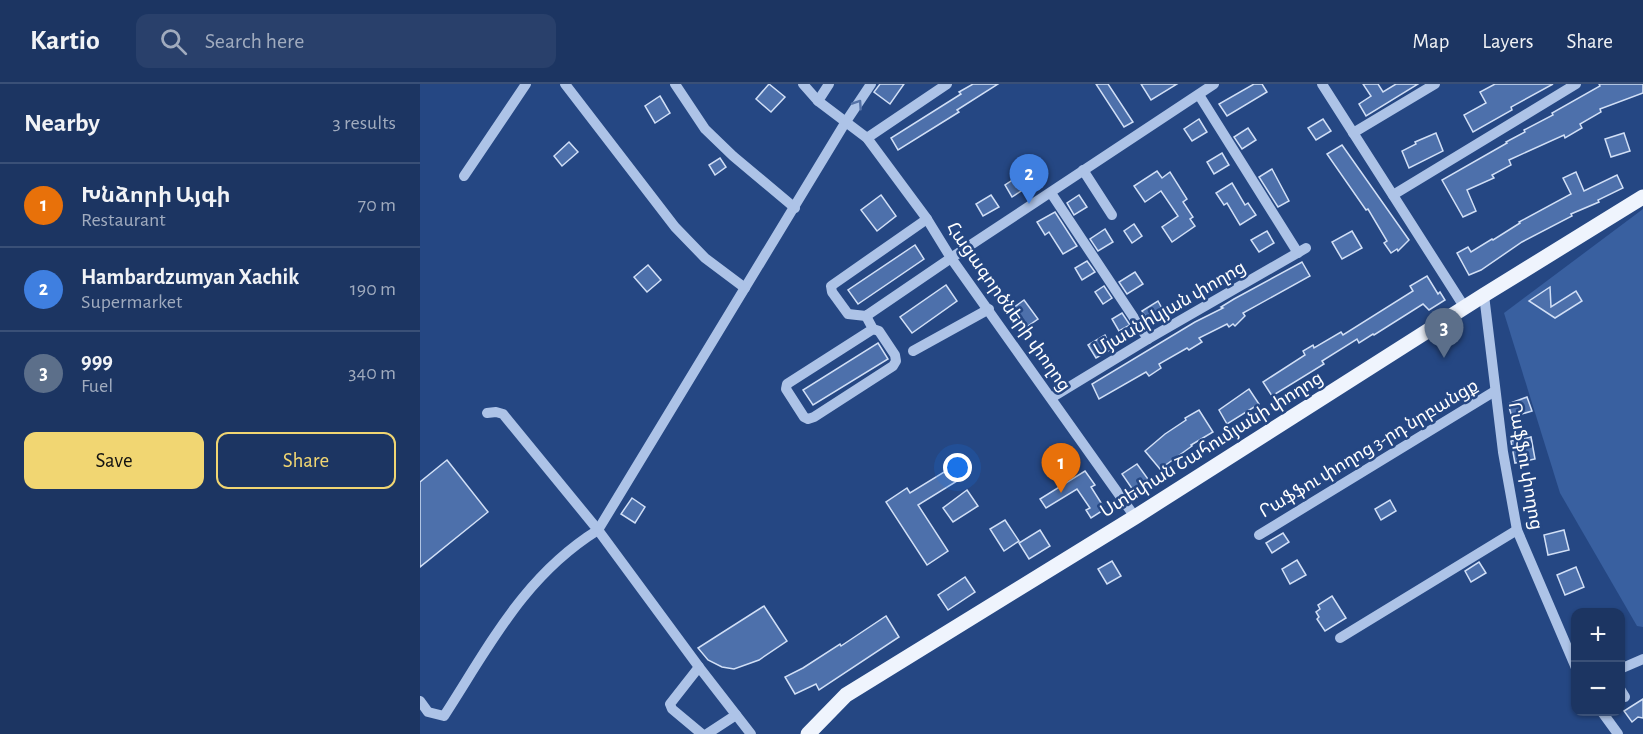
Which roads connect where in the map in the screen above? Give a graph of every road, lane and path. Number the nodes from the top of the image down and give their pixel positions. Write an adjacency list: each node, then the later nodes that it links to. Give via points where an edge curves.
1 (526, 84): 18 (street)
2 (565, 84): 26 (street, via 675,227 705,258)
3 (675, 84): 22 (street, via 705,129)
4 (803, 84): 13 (street)
5 (829, 84): 13 (street)
6 (871, 84): 14 (street, one-way to 6)
7 (947, 84): 16 (street)
8 (1214, 84): 12 (street)
9 (1322, 84): 15 (street)
10 (1435, 84): 15 (street)
11 (1576, 84): 20 (street)
12 (1198, 95): 17 (street); 32 (street, Մյասնիկյան փողոց, via 1302,251)
13 (818, 101): 14 (street, Հացագործների փողոց)
14 (845, 123): 16 (street, Հացագործների փողոց); 22 (street)
15 (1353, 133): 20 (street)
16 (867, 138): 24 (street, Հացագործների փողոց)
17 (1083, 170): 19 (street); 23 (street)
18 (464, 176)
19 (1051, 193): 25 (street); 32 (street)
20 (1393, 195): 28 (street)
21 (1643, 197): 27 (main road, Ստեփան Շահումյանի փողոց)
22 (795, 208): 26 (street)
23 (1112, 214)
24 (927, 219): 25 (street, Հացագործների փողոց); 30 (street, via 831,286 849,314)
25 (951, 258): 29 (street, Հացագործների փողոց); 30 (street)
26 (745, 288): 38 (street)
27 (1484, 295): 28 (main road, Ստեփան Շահումյանի փողոց); 34 (street, Րաֆֆու փողոց)
28 (1465, 308): 37 (main road, Ստեփան Շահումյանի փողոց)
29 (989, 309): 33 (street); 35 (street, Հացագործների փողոց)
30 (866, 316): 31 (street)
31 (873, 329): 31 (street, via 787,384 786,389 804,417 814,417 893,366 895,355 879,331)
32 (1148, 339): 35 (street, Մյասնիկյան փողոց)
33 (913, 351)
34 (1495, 391): 39 (street, Րաֆֆու փողոց); 40 (street, Րաֆֆու փողոց 3-րդ նրբանցք)
35 (1051, 398): 37 (street, Հացագործների փողոց)
36 (487, 413): 38 (street, via 503,414)
37 (1135, 517): 51 (main road, Ստեփան Շահումյանի փողոց, via 846,695)
38 (598, 530): 45 (street); 46 (street, via 574,545 529,588 444,716 428,712)
39 (1516, 530): 41 (street); 43 (street, Րաֆֆու փողոց)
40 (1259, 536)
41 (1340, 638)
42 (1643, 659): 44 (street)
43 (1572, 662)
44 (1625, 667)
45 (699, 668): 47 (street); 49 (street, via 670,704)
46 (420, 700)
47 (736, 715): 49 (street); 50 (street)
48 (1605, 716): 52 (street)
49 (704, 734)
50 (752, 734)
51 (808, 734)
52 (1618, 734)

